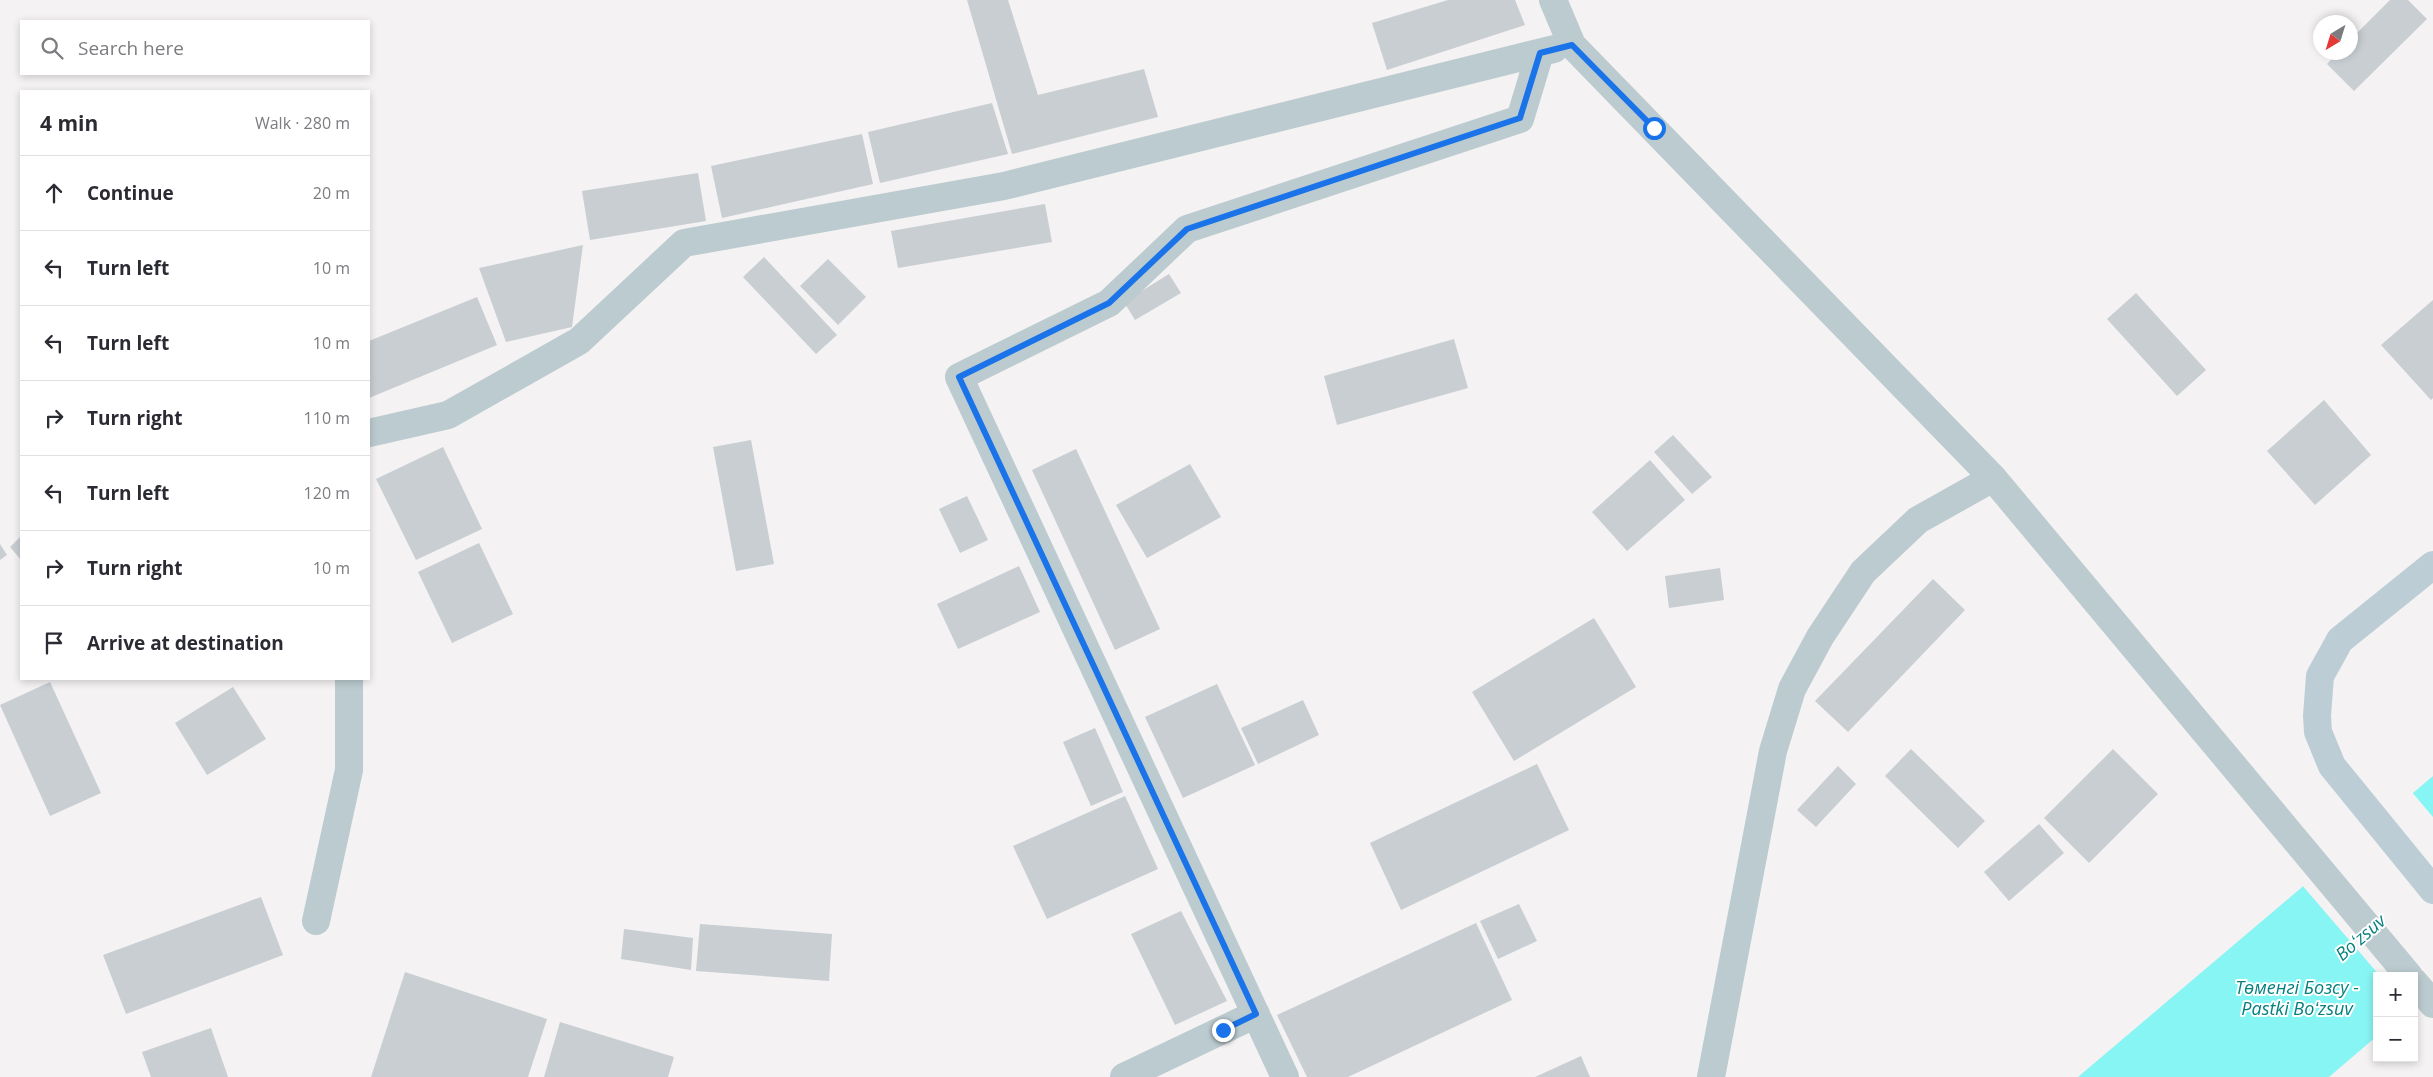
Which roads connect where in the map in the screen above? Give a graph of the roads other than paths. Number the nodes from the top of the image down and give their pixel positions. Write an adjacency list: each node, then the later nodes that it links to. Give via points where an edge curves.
1 (1553, 0): 2 (street)
2 (1572, 45): 3 (street); 5 (street)
3 (1540, 53): 4 (street, via 1004,186 684,243 579,342 448,415); 13 (street, via 1520,118 1187,229 1109,303 959,377)
4 (370, 432)
5 (1992, 478): 10 (street); 16 (street, via 1918,520 1863,572 1820,636 1792,688 1773,751)
6 (2433, 565): 8 (main road, via 2340,640 2320,676 2317,716 2318,732 2332,766)
7 (349, 680): 9 (street, via 349,770)
8 (2433, 890)
9 (316, 921)
10 (2406, 972)
11 (2418, 987): 12 (street)
12 (2433, 1004)
13 (1256, 1014): 14 (street); 15 (street)
14 (1124, 1077)
15 (1285, 1077)
16 (1711, 1077)

